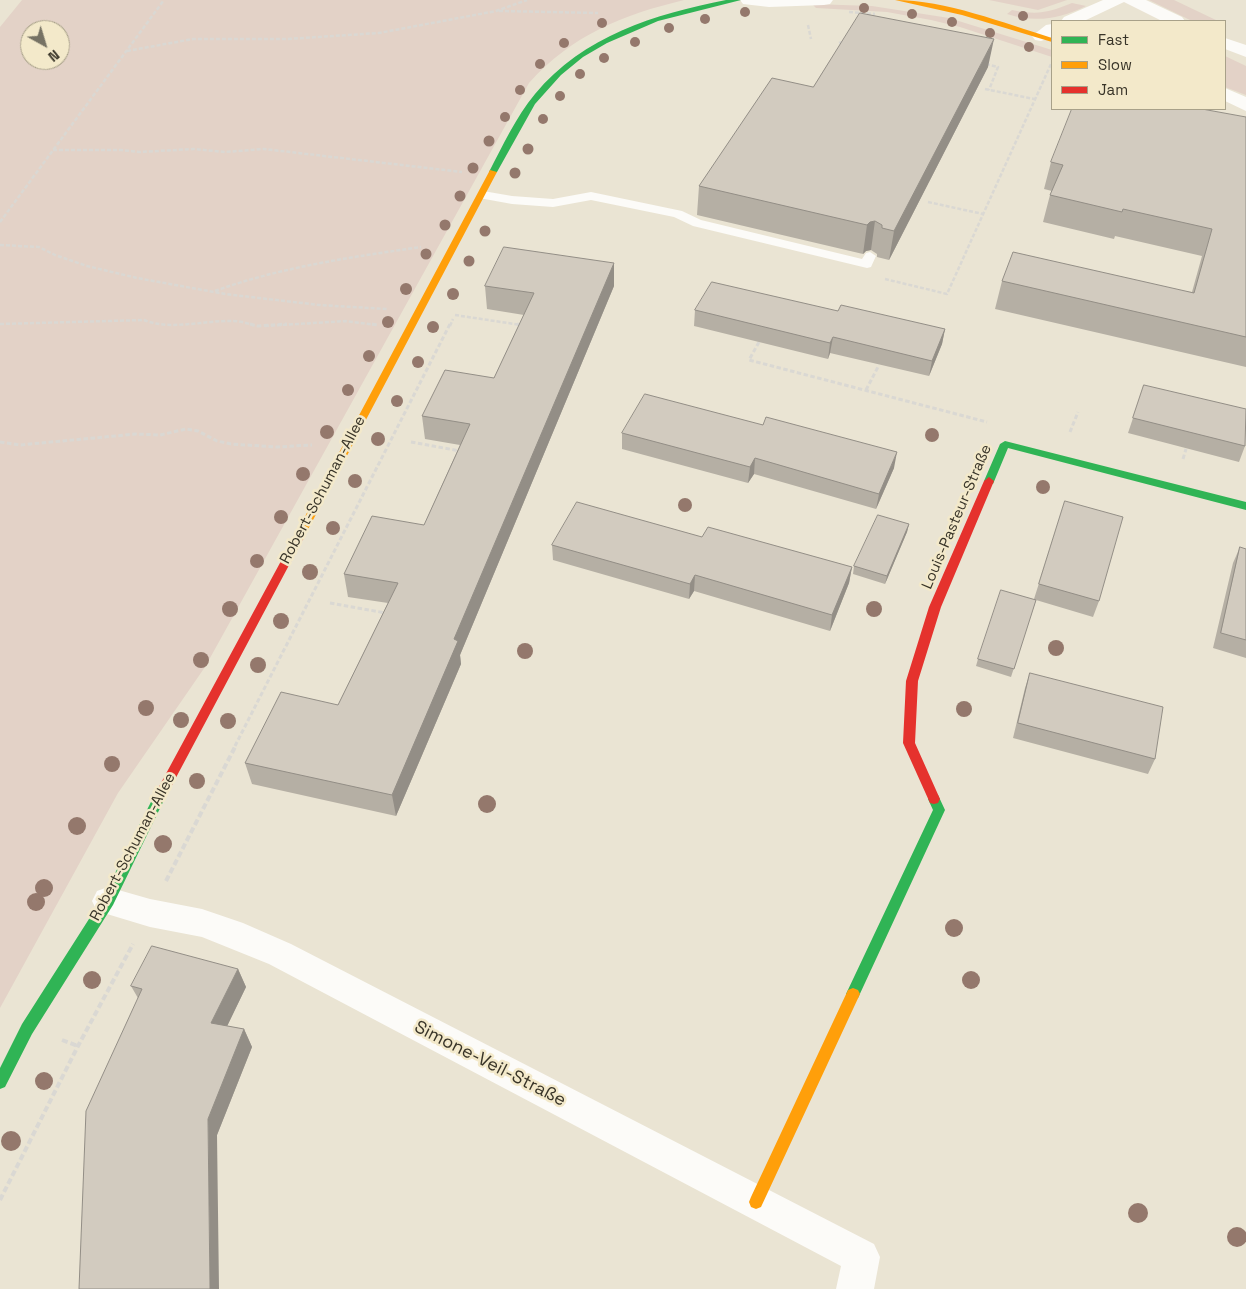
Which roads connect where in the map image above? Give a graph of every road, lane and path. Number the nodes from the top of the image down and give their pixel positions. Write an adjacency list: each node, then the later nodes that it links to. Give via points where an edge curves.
1 (164, 0): 21 (path)
2 (527, 0): 9 (path)
3 (737, 0): 33 (street, Robert-Schuman-Allee, via 651,20 582,55 539,93)
4 (749, 0): 5 (street)
5 (824, 0)
6 (899, 0): 17 (street)
7 (1117, 0): 15 (street)
8 (1132, 0): 10 (street)
9 (496, 10): 11 (path); 21 (path, via 379,33 287,39 193,39)
10 (1152, 10): 14 (street); 16 (street)
11 (601, 12)
12 (841, 12): 13 (path)
13 (880, 15)
14 (1136, 18)
15 (1072, 20)
16 (1174, 20)
17 (1048, 35)
18 (849, 40): 19 (path)
19 (839, 43)
20 (1226, 43): 22 (street)
21 (127, 50): 32 (path)
22 (1245, 51)
23 (1051, 63): 28 (path)
24 (982, 64): 26 (path, via 998,67)
25 (985, 89): 26 (path)
26 (989, 90): 28 (path)
27 (1226, 95): 30 (street)
28 (1034, 98): 36 (path)
29 (1226, 104): 31 (street)
30 (1246, 105)
31 (1246, 109)
32 (53, 150): 33 (path, via 140,152 202,148 225,152 264,149); 37 (path)
33 (493, 176): 34 (street, Robert-Schuman-Allee)
34 (483, 196): 39 (street, Robert-Schuman-Allee); 40 (lane, via 553,203 591,196 678,214 698,223 866,264)
35 (928, 202): 36 (path)
36 (983, 214): 41 (path, via 947,294)
37 (0, 222)
38 (0, 245): 42 (path, via 39,247 87,266)
39 (454, 248): 42 (path, via 425,246 356,256 243,281); 44 (street, Robert-Schuman-Allee)
40 (870, 256)
41 (881, 278)
42 (212, 292): 44 (path, via 319,305)
43 (459, 307): 45 (path)
44 (420, 311): 48 (street, Robert-Schuman-Allee)
45 (455, 315): 47 (path); 63 (path)
46 (0, 324): 48 (path, via 144,320 186,324 234,321 258,326 352,321)
47 (529, 326)
48 (411, 328): 57 (street, Robert-Schuman-Allee)
49 (759, 342): 51 (path, via 749,360)
50 (879, 364): 51 (path)
51 (866, 390): 56 (path, via 987,422)
52 (1078, 412): 53 (path)
53 (1069, 434)
54 (0, 442): 57 (path, via 30,444 136,434 160,435 186,429 217,441 249,446)
55 (411, 442): 58 (path)
56 (1005, 444): 59 (street, Louis-Pasteur-Straße); 66 (street, Louis-Pasteur-Straße, via 935,608 912,681 909,743 939,810)
57 (346, 447): 62 (street, Robert-Schuman-Allee, via 161,794)
58 (470, 452)
59 (1246, 506)
60 (330, 603): 61 (path)
61 (394, 615)
62 (108, 901): 63 (street, Simone-Veil-Straße); 64 (street, Robert-Schuman-Allee, via 27,1029)
63 (150, 913): 65 (path); 66 (street, Simone-Veil-Straße, via 202,923 280,954)
64 (0, 1082)
65 (0, 1200)
66 (756, 1202): 67 (street, Simone-Veil-Straße)
67 (858, 1273)

